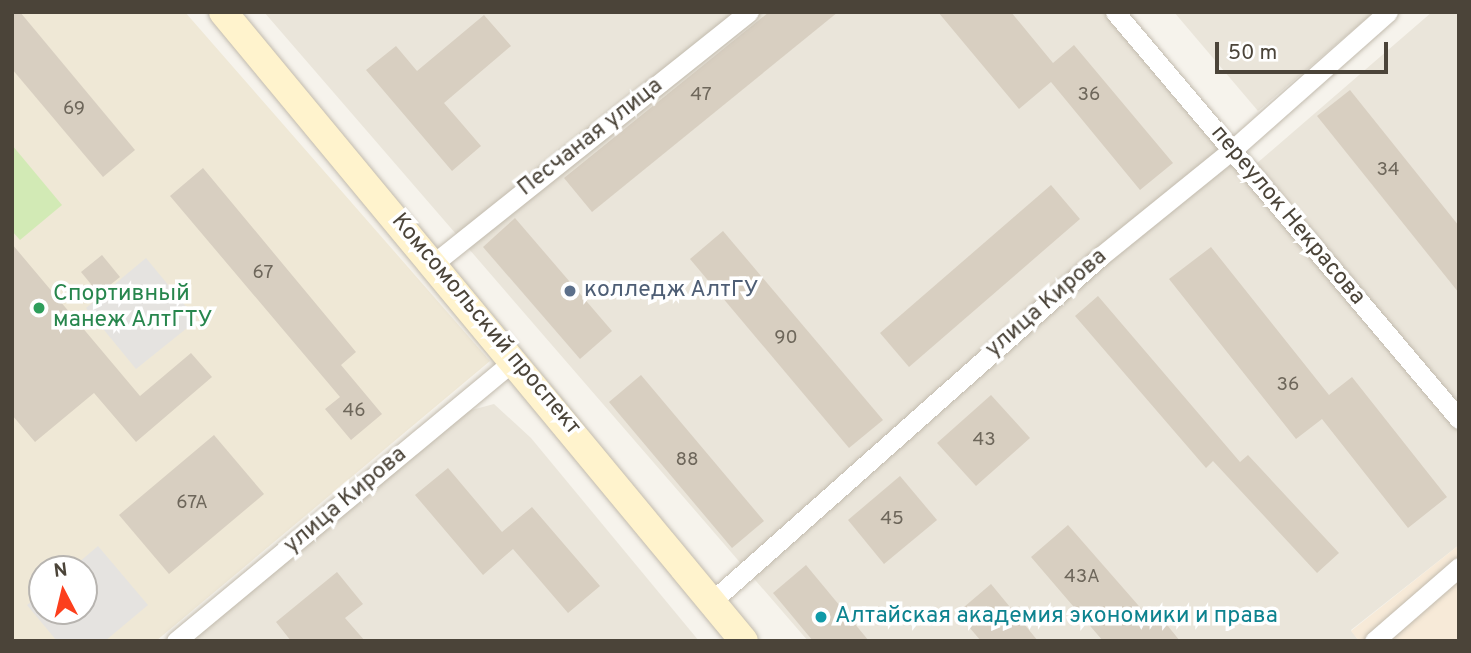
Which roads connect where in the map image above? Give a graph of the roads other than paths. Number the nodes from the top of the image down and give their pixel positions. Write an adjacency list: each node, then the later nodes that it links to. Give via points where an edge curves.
1 (223, 12): 6 (main road, Комсомольский проспект)
2 (749, 12): 6 (street, Песчаная улица)
3 (1115, 12): 5 (street, переулок Некрасова)
4 (1388, 12): 5 (street, улица Кирова)
5 (1231, 150): 8 (street, переулок Некрасова); 10 (street, улица Кирова, via 1101,256)
6 (433, 264): 7 (main road, Комсомольский проспект)
7 (515, 360): 10 (main road, Комсомольский проспект); 11 (street, улица Кирова)
8 (1459, 419)
9 (1459, 567): 13 (street)
10 (711, 602): 12 (main road, Комсомольский проспект)
11 (176, 641)
12 (744, 641)
13 (1374, 641)

